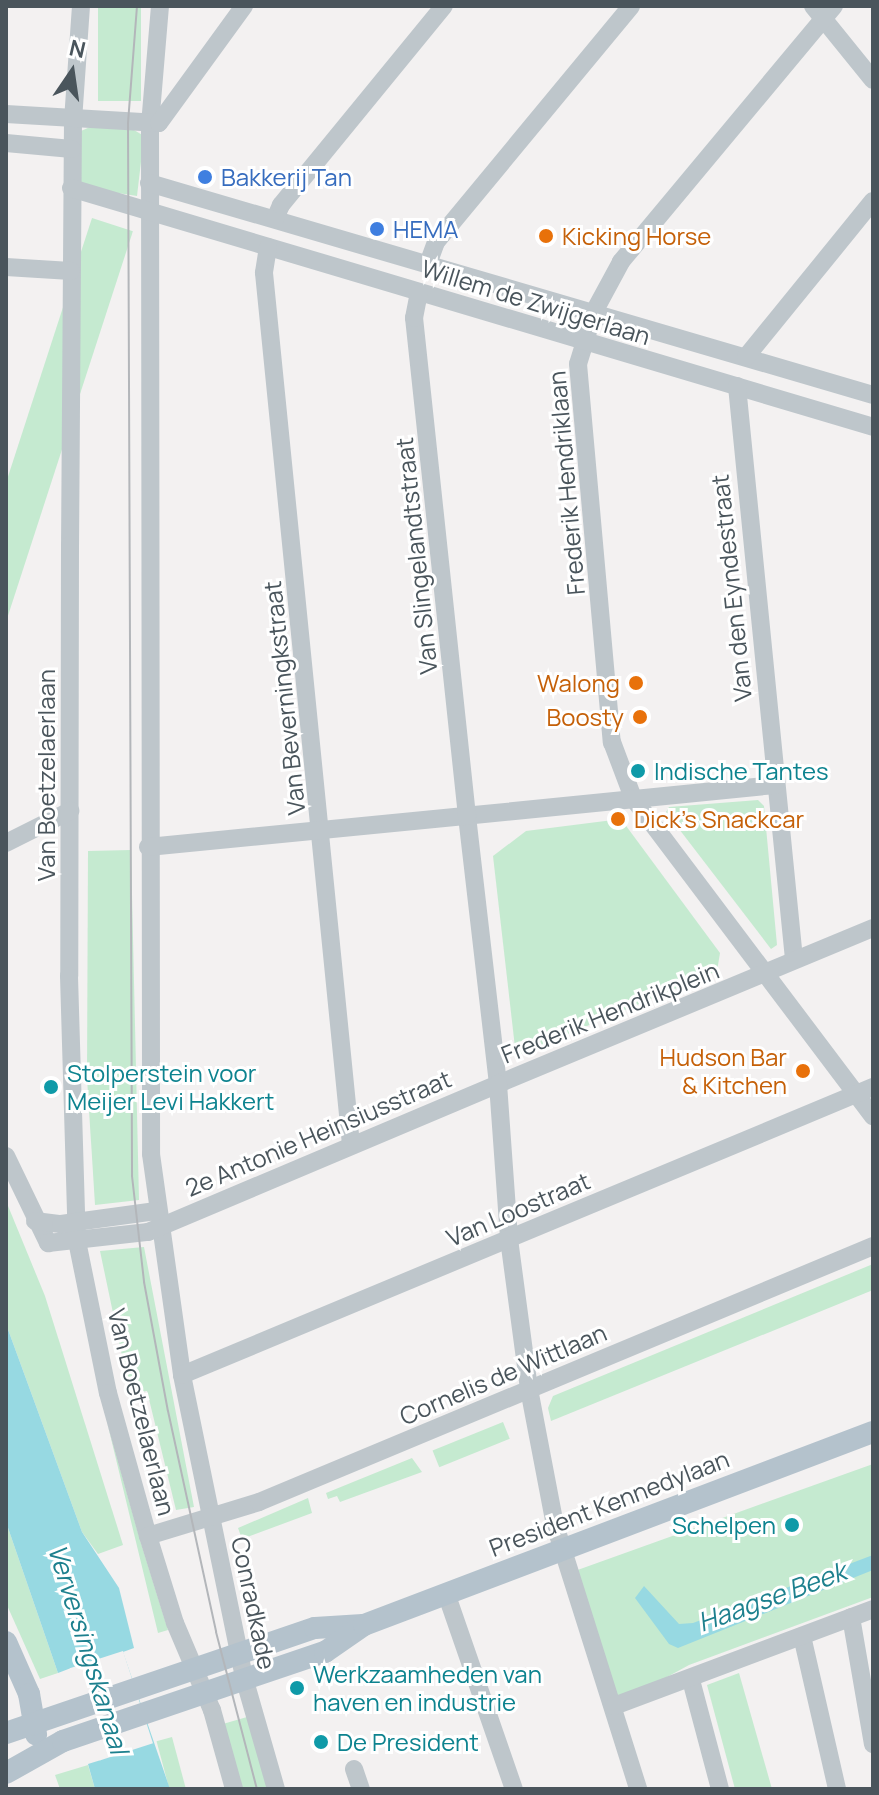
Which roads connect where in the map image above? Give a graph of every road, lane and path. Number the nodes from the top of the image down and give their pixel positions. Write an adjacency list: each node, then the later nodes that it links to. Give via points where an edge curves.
1 (81, 6): 10 (street, Van Boetzelaerlaan)
2 (160, 6): 11 (street, Van Boetzelaerlaan)
3 (244, 6): 11 (street, via 159,123)
4 (444, 6): 20 (street, via 281,205)
5 (631, 6): 23 (street, via 436,242)
6 (823, 10): 7 (street); 27 (street, Frederik Hendriklaan, via 621,262)
7 (873, 80)
8 (6, 114): 9 (street)
9 (29, 116): 10 (street); 13 (street)
10 (73, 120): 11 (street); 14 (street, Van Boetzelaerlaan)
11 (150, 125): 15 (street, Van Boetzelaerlaan)
12 (6, 143): 13 (street)
13 (27, 144): 14 (street)
14 (72, 149): 16 (street, Van Boetzelaerlaan)
15 (149, 183): 17 (street, Willem de Zwijgerlaan); 19 (street, Van Boetzelaerlaan)
16 (71, 188): 19 (street, Willem de Zwijgerlaan); 25 (street, Van Boetzelaerlaan)
17 (194, 195): 20 (street, Willem de Zwijgerlaan); 21 (street)
18 (873, 201): 29 (street)
19 (149, 211): 21 (street, Willem de Zwijgerlaan); 39 (street, Van Boetzelaerlaan)
20 (275, 219): 23 (street, Willem de Zwijgerlaan)
21 (186, 222): 22 (street, Willem de Zwijgerlaan)
22 (268, 247): 26 (street, Willem de Zwijgerlaan); 37 (street, Van Beverningkstraat, via 264,273)
23 (428, 264): 27 (street, Willem de Zwijgerlaan)
24 (6, 267): 25 (street)
25 (71, 271): 35 (street, Van Boetzelaerlaan)
26 (419, 292): 28 (street, Willem de Zwijgerlaan); 36 (street, Van Slingelandtstraat, via 414,318)
27 (594, 312): 28 (street, Frederik Hendriklaan); 29 (street, Willem de Zwijgerlaan)
28 (585, 342): 30 (street, Willem de Zwijgerlaan); 34 (street, Frederik Hendriklaan, via 578,364 612,742)
29 (746, 357): 31 (street, Willem de Zwijgerlaan)
30 (737, 386): 32 (street, Willem de Zwijgerlaan); 33 (street, Van den Eyndestraat)
31 (873, 395)
32 (873, 427)
33 (775, 785): 34 (street); 41 (street)
34 (633, 798): 36 (street); 42 (street, Frederik Hendrikplein)
35 (70, 811): 38 (street); 50 (street, Van Boetzelaerlaan)
36 (467, 816): 37 (street); 43 (street, Frederik Hendrikplein)
37 (322, 831): 39 (street); 46 (street, Van Beverningkstraat)
38 (6, 843)
39 (148, 847): 48 (street, Van Boetzelaerlaan, via 148,1097)
40 (873, 928): 41 (street)
41 (794, 959): 42 (street)
42 (762, 975): 43 (street, Frederik Hendrikplein); 44 (street)
43 (498, 1084): 46 (street, 2e Antonie Heinsiusstraat); 51 (street)
44 (864, 1091): 45 (street); 51 (street, Van Loostraat)
45 (873, 1117)
46 (351, 1145): 48 (street, 2e Antonie Heinsiusstraat)
47 (6, 1156): 49 (street)
48 (157, 1220): 50 (street); 52 (street); 54 (street, Van Boetzelaerlaan)
49 (35, 1221): 50 (street); 52 (street, via 48,1243)
50 (76, 1222): 52 (street, Van Boetzelaerlaan)
51 (509, 1239): 54 (street, Van Loostraat); 55 (street)
52 (77, 1241): 58 (street, Van Boetzelaerlaan, via 108,1393)
53 (873, 1246): 55 (street, Cornelis de Wittlaan)
54 (182, 1375): 57 (street, Van Boetzelaerlaan)
55 (529, 1389): 57 (street, Cornelis de Wittlaan); 59 (street)
56 (873, 1432): 59 (main road, President Kennedylaan)
57 (212, 1519): 58 (street, Cornelis de Wittlaan); 66 (street, Conradkade)
58 (148, 1536): 67 (street)
59 (561, 1549): 60 (main road, President Kennedylaan); 71 (street)
60 (446, 1593): 63 (main road, President Kennedylaan); 81 (street)
61 (873, 1609): 62 (street)
62 (851, 1617): 64 (street); 74 (street)
63 (364, 1625): 66 (main road, President Kennedylaan, via 315,1628); 69 (main road, President Kennedylaan, via 325,1652)
64 (802, 1636): 68 (street); 84 (street)
65 (6, 1642): 72 (main road)
66 (240, 1653): 67 (main road, President Kennedylaan); 69 (street, Conradkade)
67 (193, 1667): 70 (street); 72 (main road, President Kennedylaan)
68 (691, 1680): 71 (street); 83 (street)
69 (245, 1681): 70 (main road, President Kennedylaan); 79 (street, Conradkade)
70 (205, 1694): 75 (main road, President Kennedylaan); 78 (street)
71 (614, 1706): 82 (street)
72 (35, 1720): 73 (main road, President Kennedylaan); 75 (main road)
73 (7, 1727): 75 (main road)
74 (873, 1744)
75 (38, 1752): 77 (main road, President Kennedylaan)
76 (354, 1769): 80 (street)
77 (6, 1773)
78 (234, 1789)
79 (276, 1789)
80 (361, 1789)
81 (514, 1789)
82 (638, 1789)
83 (720, 1789)
84 (837, 1789)

